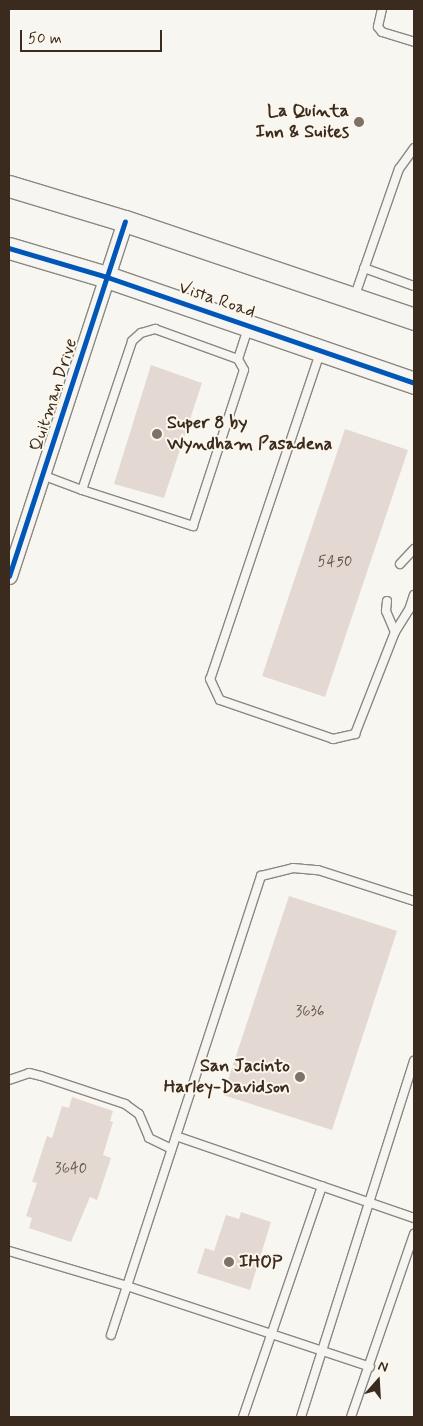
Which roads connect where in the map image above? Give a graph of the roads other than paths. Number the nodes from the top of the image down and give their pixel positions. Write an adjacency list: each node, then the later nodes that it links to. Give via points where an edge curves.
1 (382, 9): 2 (lane, via 378,27 382,32)
2 (414, 42)
3 (414, 152): 7 (lane, via 399,169)
4 (9, 186): 5 (street)
5 (125, 221): 8 (street, Quitman Drive); 10 (street)
6 (9, 248): 8 (street, Vista Road)
7 (364, 268): 9 (lane); 10 (lane)
8 (107, 277): 12 (street, Vista Road); 16 (street, Quitman Drive)
9 (414, 286)
10 (354, 298): 11 (street)
11 (414, 318)
12 (249, 326): 13 (street, Vista Road); 14 (lane)
13 (321, 351): 15 (street, Vista Road); 23 (lane, via 210,679 220,700 333,740 354,734)
14 (238, 358): 17 (lane, via 155,329 141,333 132,342); 17 (lane, via 244,370 194,526)
15 (414, 383)
16 (42, 475): 17 (lane); 20 (street, Quitman Drive)
17 (82, 490)
18 (414, 549): 19 (lane)
19 (400, 564)
20 (9, 576)
21 (414, 595): 23 (lane)
22 (387, 601): 23 (lane, via 386,611)
23 (395, 632)
24 (414, 901): 27 (lane, via 318,870 293,868 261,876)
25 (414, 1060): 30 (lane)
26 (9, 1080): 28 (lane, via 28,1074 40,1076 125,1104 139,1114 149,1138)
27 (176, 1136): 28 (lane); 29 (lane)
28 (172, 1149): 34 (lane)
29 (322, 1186): 30 (lane); 35 (lane)
30 (370, 1202): 31 (lane); 37 (lane)
31 (414, 1218)
32 (414, 1234): 38 (lane)
33 (9, 1251): 34 (lane)
34 (128, 1286): 35 (lane); 36 (lane)
35 (271, 1334): 37 (lane); 39 (lane)
36 (111, 1335)
37 (322, 1351): 38 (lane); 40 (lane)
38 (370, 1367): 41 (lane)
39 (243, 1417)
40 (301, 1417)
41 (351, 1417)

